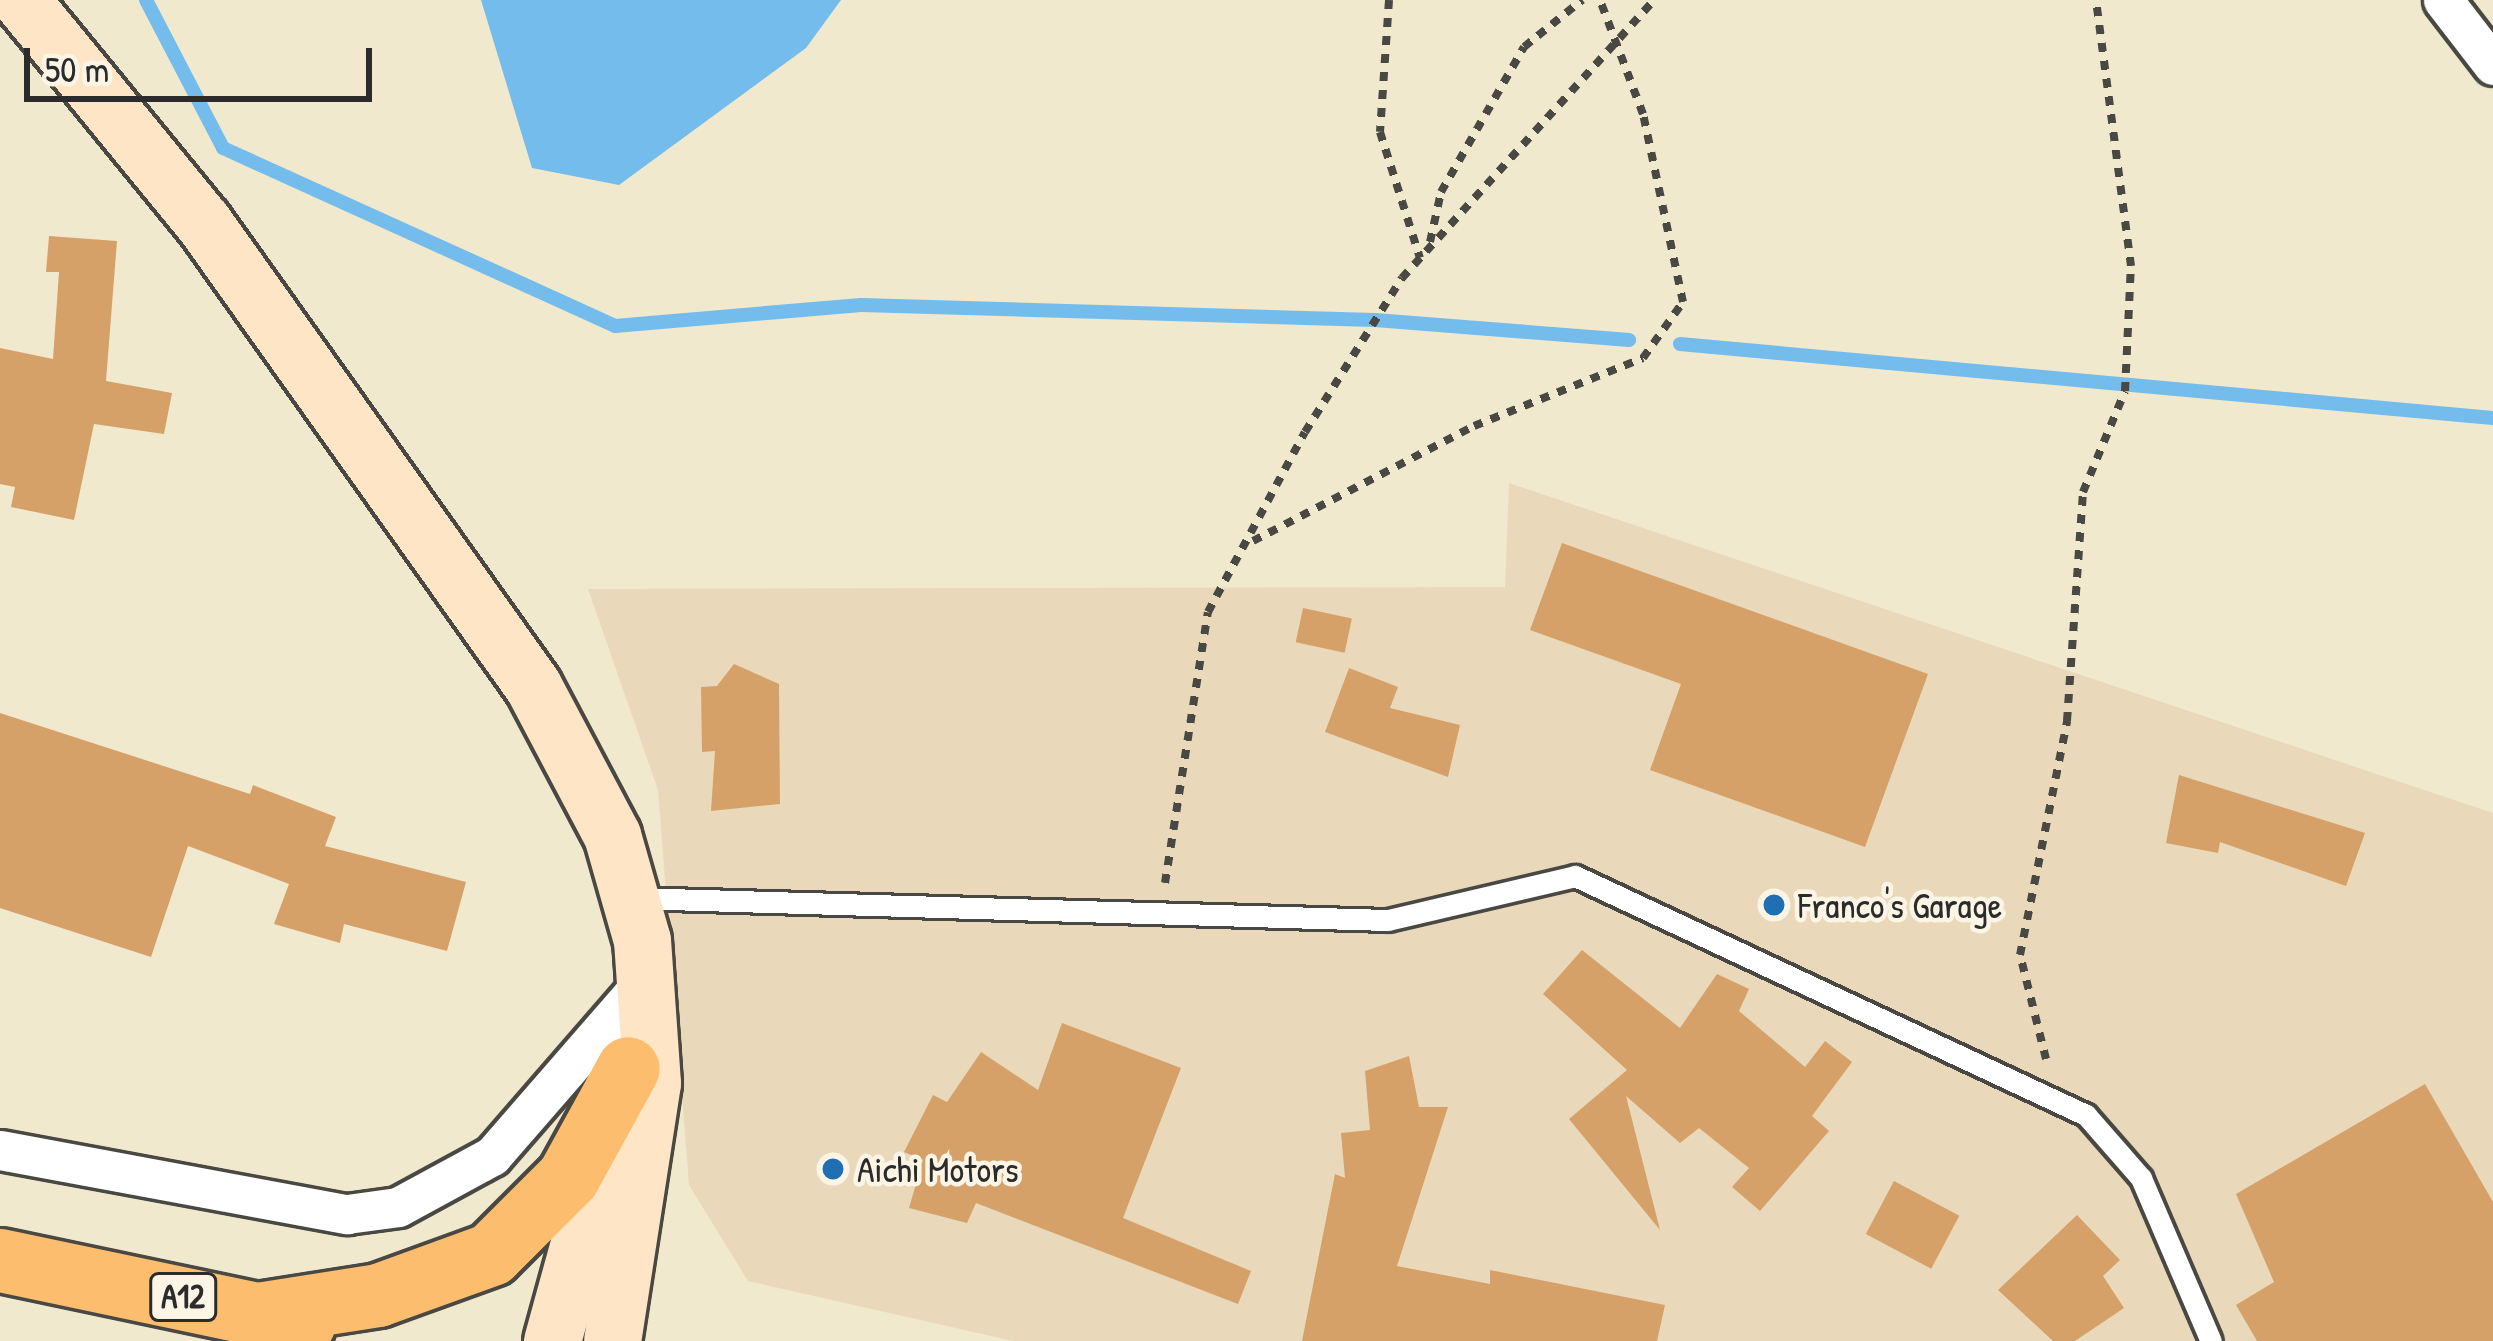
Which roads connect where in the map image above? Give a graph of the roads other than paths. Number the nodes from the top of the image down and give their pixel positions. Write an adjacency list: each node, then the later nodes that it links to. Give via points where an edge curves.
1 (21, 0): 4 (street, via 203,222 532,686)
2 (2443, 0): 3 (street)
3 (2493, 65)
4 (633, 898): 5 (street); 12 (lane, via 1388,920 1575,876 2086,1115 2141,1178)
5 (640, 1021): 6 (street, via 492,1156 398,1207 347,1214); 8 (main road, via 568,1177 491,1254 378,1295); 10 (street); 11 (street, via 651,1143)
6 (0, 1150)
7 (0, 1259): 8 (main road, A12)
8 (263, 1313): 9 (main road, A12)
9 (364, 1341)
10 (552, 1341)
11 (612, 1341)
12 (2211, 1341)

